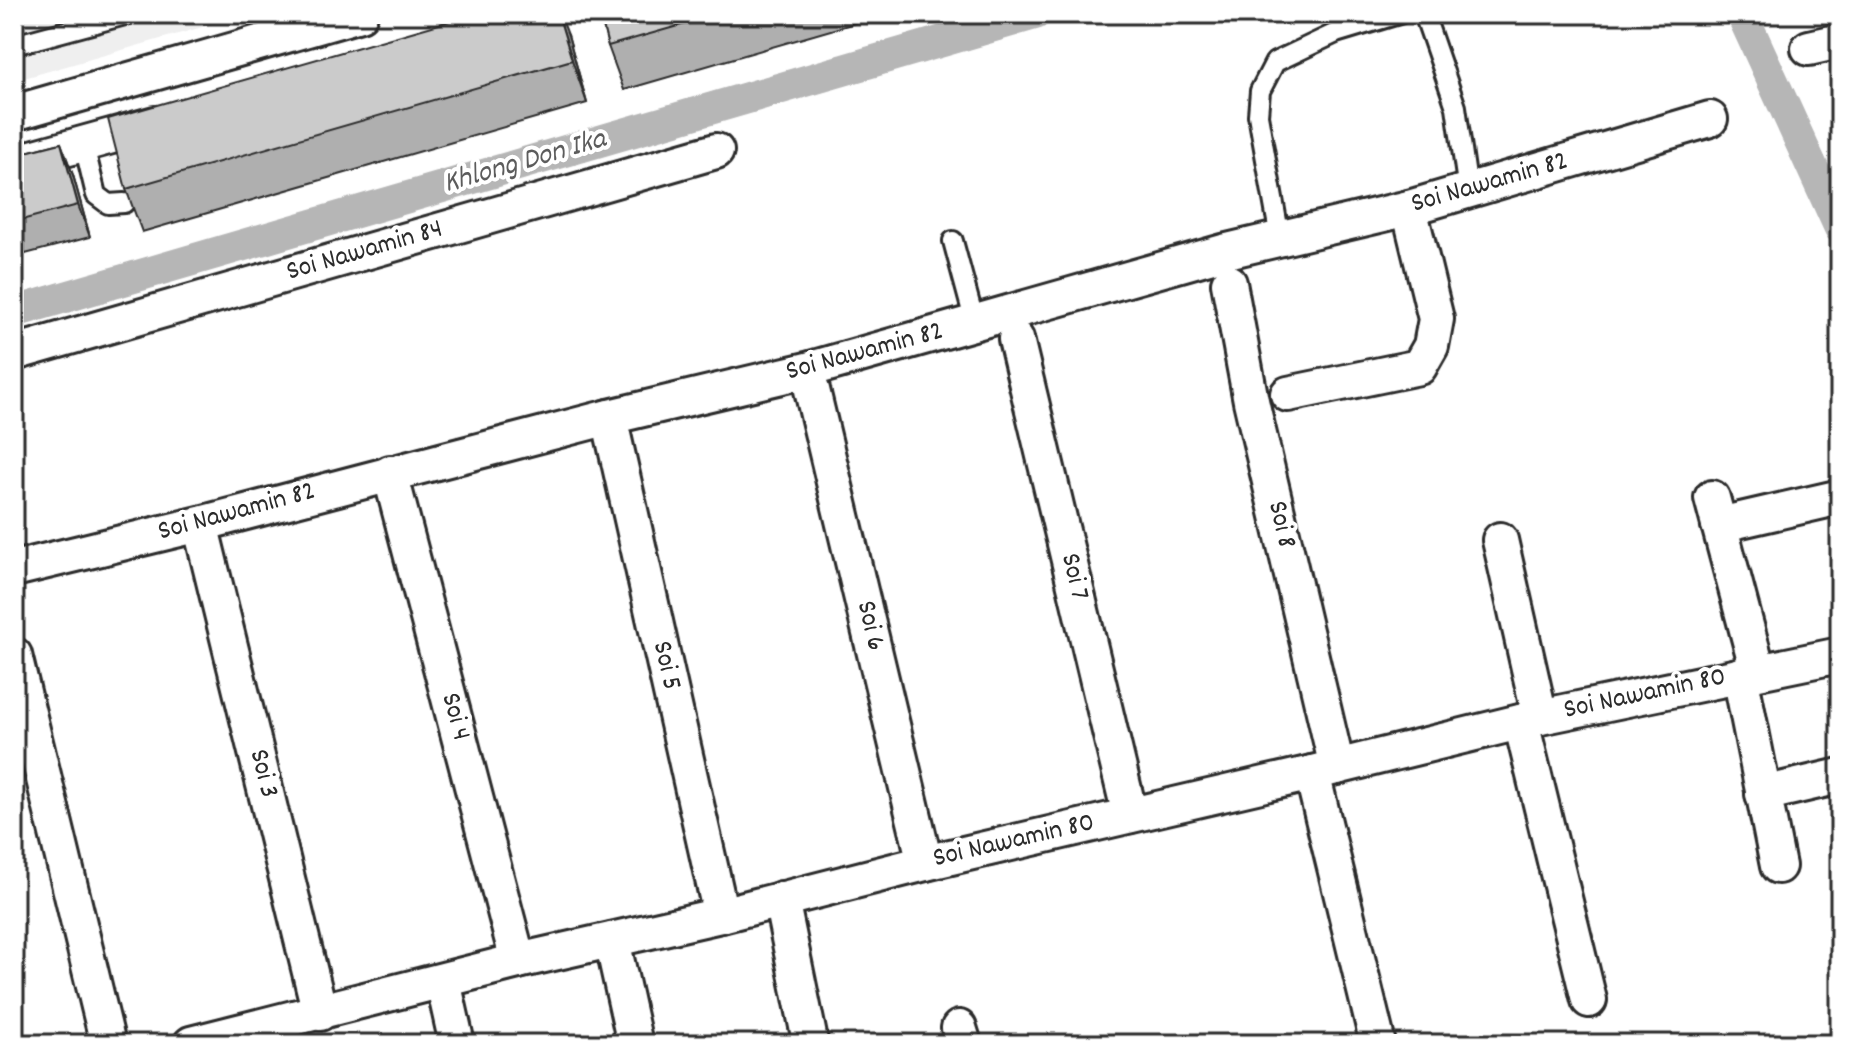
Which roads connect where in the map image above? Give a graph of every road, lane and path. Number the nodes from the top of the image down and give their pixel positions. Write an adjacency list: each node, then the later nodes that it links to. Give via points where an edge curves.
1 (129, 14): 5 (lane)
2 (360, 14): 6 (street)
3 (1399, 14): 15 (lane, via 1336,33 1275,62 1260,91 1258,115)
4 (1424, 14): 12 (lane, via 1456,107)
5 (14, 45)
6 (14, 113)
7 (188, 114): 9 (street)
8 (1710, 119): 12 (street, Soi Nawamin 82)
9 (84, 145): 11 (street); 13 (lane, via 96,195 108,204)
10 (716, 151): 20 (street, Soi Nawamin 84)
11 (14, 163)
12 (1468, 191): 14 (street, Soi Nawamin 82)
13 (124, 203)
14 (1409, 208): 15 (street, Soi Nawamin 82); 22 (street, via 1436,319 1431,346 1419,367)
15 (1280, 238): 18 (street, Soi Nawamin 82)
16 (953, 241): 18 (lane)
17 (1229, 283): 33 (street, Soi 8)
18 (975, 323): 23 (street, Soi Nawamin 82)
19 (1016, 339): 36 (street, Soi 7)
20 (14, 353)
21 (812, 390): 37 (street, Soi 6)
22 (1288, 394)
23 (609, 417): 24 (street, Soi Nawamin 82); 40 (street, Soi 5)
24 (390, 473): 28 (street, Soi Nawamin 82); 42 (street, Soi 4)
25 (1832, 499): 31 (street, via 1716,512)
26 (203, 536): 45 (street, Soi 3)
27 (1500, 540): 32 (street)
28 (14, 569)
29 (14, 655): 47 (street)
30 (1840, 655): 31 (street, Soi Nawamin 80)
31 (1749, 673): 32 (street, Soi Nawamin 80); 35 (street)
32 (1531, 719): 33 (street, Soi Nawamin 80); 44 (street)
33 (1324, 770): 36 (street, Soi Nawamin 80); 51 (street, Soi 8)
34 (1840, 776): 35 (street)
35 (1763, 794): 38 (street)
36 (1130, 815): 37 (street, Soi Nawamin 80)
37 (925, 863): 39 (street, Soi Nawamin 80)
38 (1778, 866)
39 (781, 899): 40 (street, Soi Nawamin 80); 46 (street)
40 (721, 915): 41 (street, Soi Nawamin 80)
41 (612, 940): 42 (street, Soi Nawamin 80); 50 (street)
42 (518, 961): 43 (street, Soi Nawamin 80)
43 (443, 981): 45 (street, Soi Nawamin 80); 49 (street)
44 (1589, 1000)
45 (320, 1013): 48 (street, Soi Nawamin 80)
46 (810, 1041)
47 (108, 1044)
48 (191, 1044)
49 (457, 1044)
50 (635, 1044)
51 (1378, 1044)

